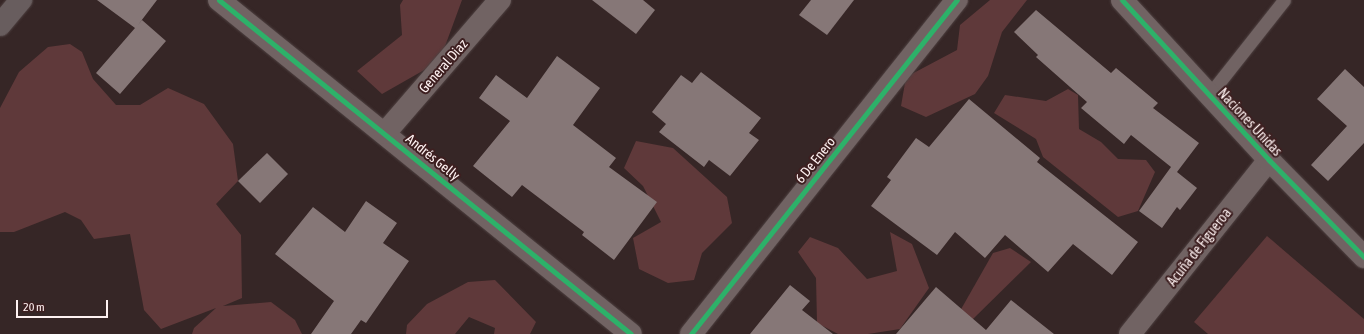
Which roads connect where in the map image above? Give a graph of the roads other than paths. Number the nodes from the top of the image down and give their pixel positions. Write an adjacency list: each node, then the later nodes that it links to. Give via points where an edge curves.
1 (21, 0): 7 (main road)
2 (219, 0): 9 (street, Andrés Gelly)
3 (500, 0): 9 (street, General Diaz)
4 (957, 0): 13 (street, 6 De Enero)
5 (1122, 0): 8 (street, Naciones Unidas)
6 (1284, 0): 8 (lane)
7 (0, 25)
8 (1209, 95): 10 (street, Naciones Unidas)
9 (385, 133): 12 (street, Andrés Gelly)
10 (1269, 160): 11 (street, Naciones Unidas); 14 (street, Acuña de Figueroa)
11 (1364, 257)
12 (632, 334)
13 (691, 334)
14 (1130, 334)

